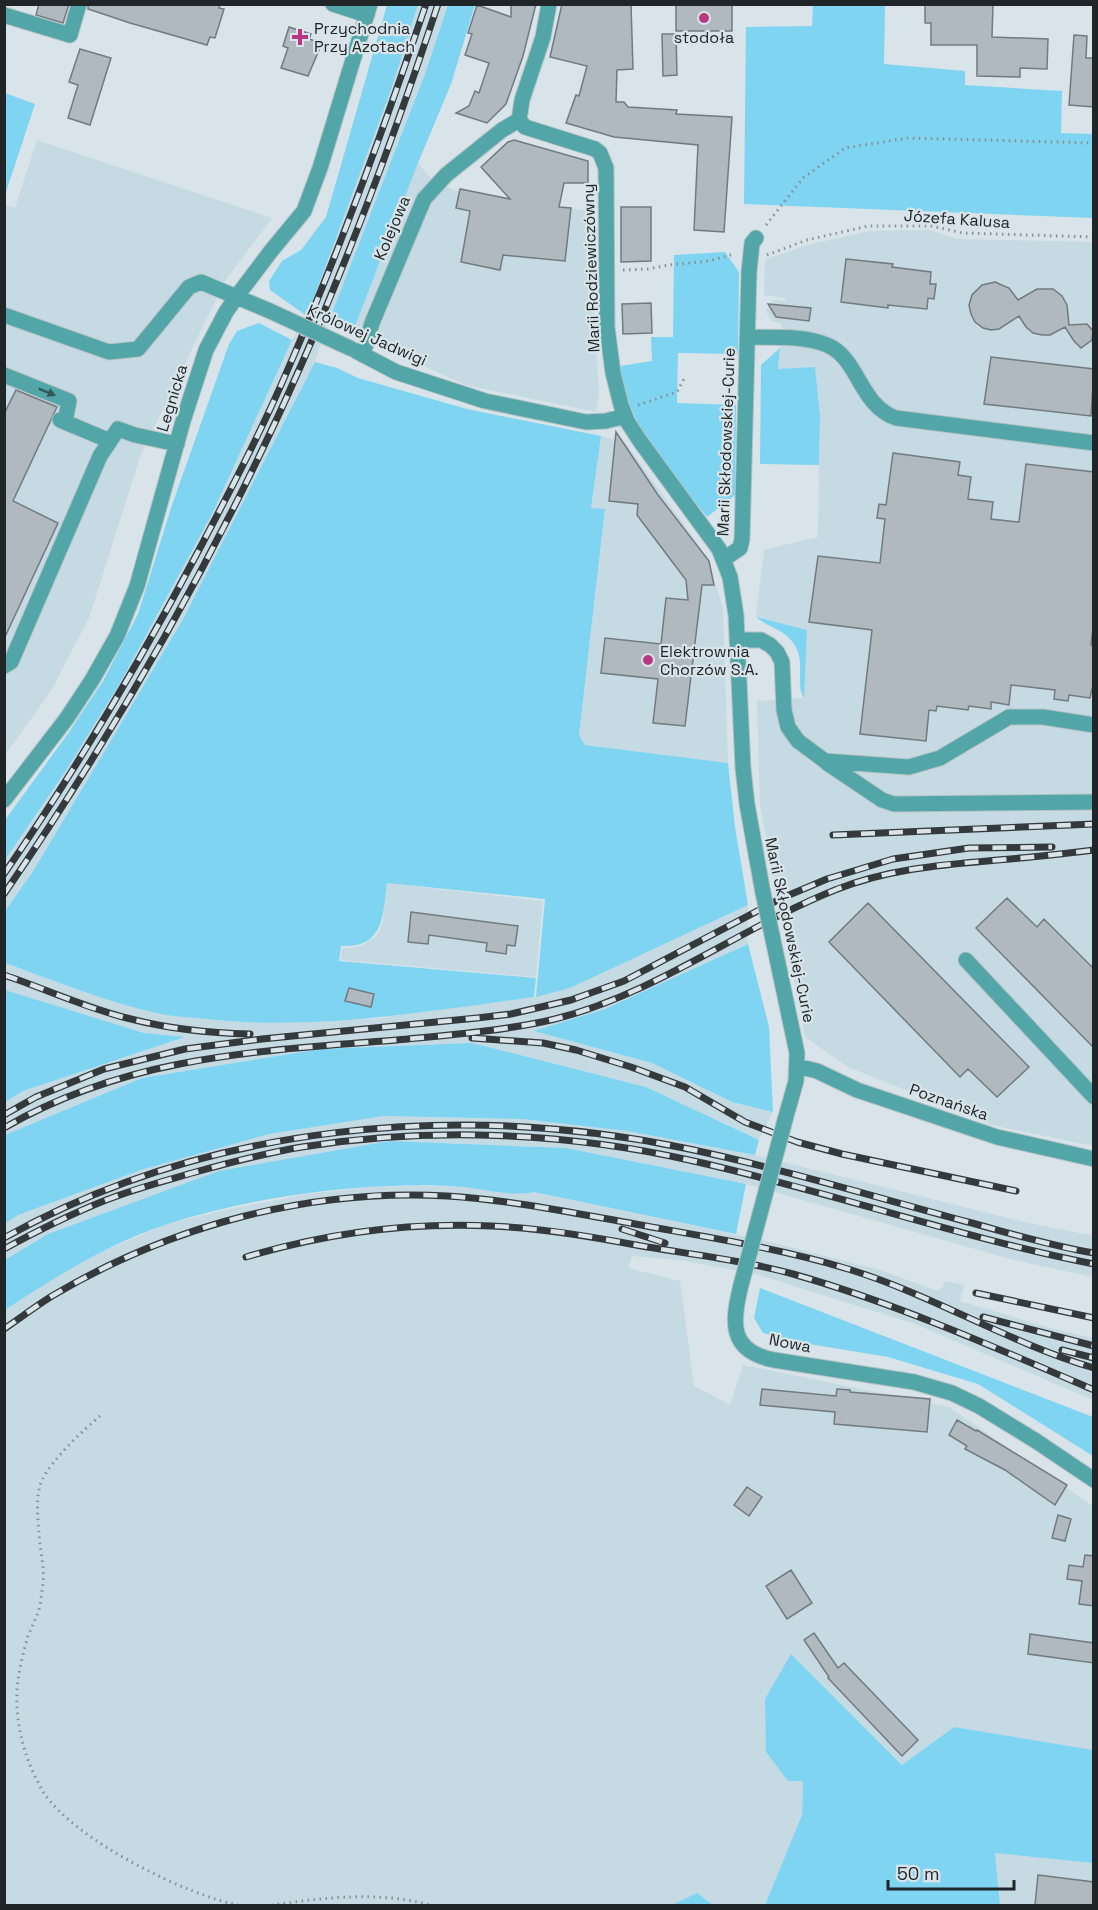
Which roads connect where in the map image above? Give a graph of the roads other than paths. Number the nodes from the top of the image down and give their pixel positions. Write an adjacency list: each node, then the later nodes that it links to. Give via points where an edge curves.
1 (79, 4): 5 (street, via 70,35)
2 (333, 4): 4 (street)
3 (549, 4): 6 (street)
4 (369, 10): 8 (street, Legnicka, via 304,212)
5 (4, 15)
6 (519, 120): 11 (street, Kolejowa, via 447,175 424,199); 13 (street, Marii Rodziewiczówny, via 525,127 600,153 606,168 609,340 616,385)
7 (756, 238): 10 (street, Marii Skłodowskiej-Curie, via 752,243)
8 (237, 296): 9 (street, Królowej Jadwigi, via 201,282 189,287 138,350 110,352); 11 (street, Królowej Jadwigi, bridge); 15 (street, Legnicka, via 207,350)
9 (4, 315)
10 (748, 337): 16 (street, via 827,344 846,361 872,402 896,418); 17 (street, Marii Skłodowskiej-Curie, via 742,539 740,548)
11 (358, 352): 13 (street, Królowej Jadwigi, via 396,372 485,401 586,422 606,422)
12 (4, 375): 14 (street, one-way to 14, via 69,401 63,421)
13 (628, 412): 17 (street, Marii Rodziewiczówny, via 646,450)
14 (110, 441): 15 (street, via 118,429); 19 (street, via 100,456 11,663)
15 (177, 444): 22 (street, Legnicka, via 137,586 117,636 67,718)
16 (1094, 444)
17 (724, 559): 18 (street, Marii Skłodowskiej-Curie, via 734,597)
18 (738, 640): 21 (street, via 761,640 777,652 782,662 788,727 798,741); 25 (street, Marii Skłodowskiej-Curie, bridge, via 747,804)
19 (4, 666)
20 (1094, 725): 21 (street, via 1042,717 1008,717 940,758 909,767)
21 (825, 761): 23 (street, via 894,804)
22 (4, 800)
23 (1094, 802)
24 (966, 960): 26 (street)
25 (797, 1066): 27 (street, Poznańska, via 997,1137); 28 (street, Nowa, bridge, via 734,1312 741,1341 757,1355 774,1360 914,1382 952,1393 1036,1440)
26 (1094, 1096)
27 (1094, 1159)
28 (1094, 1480)

